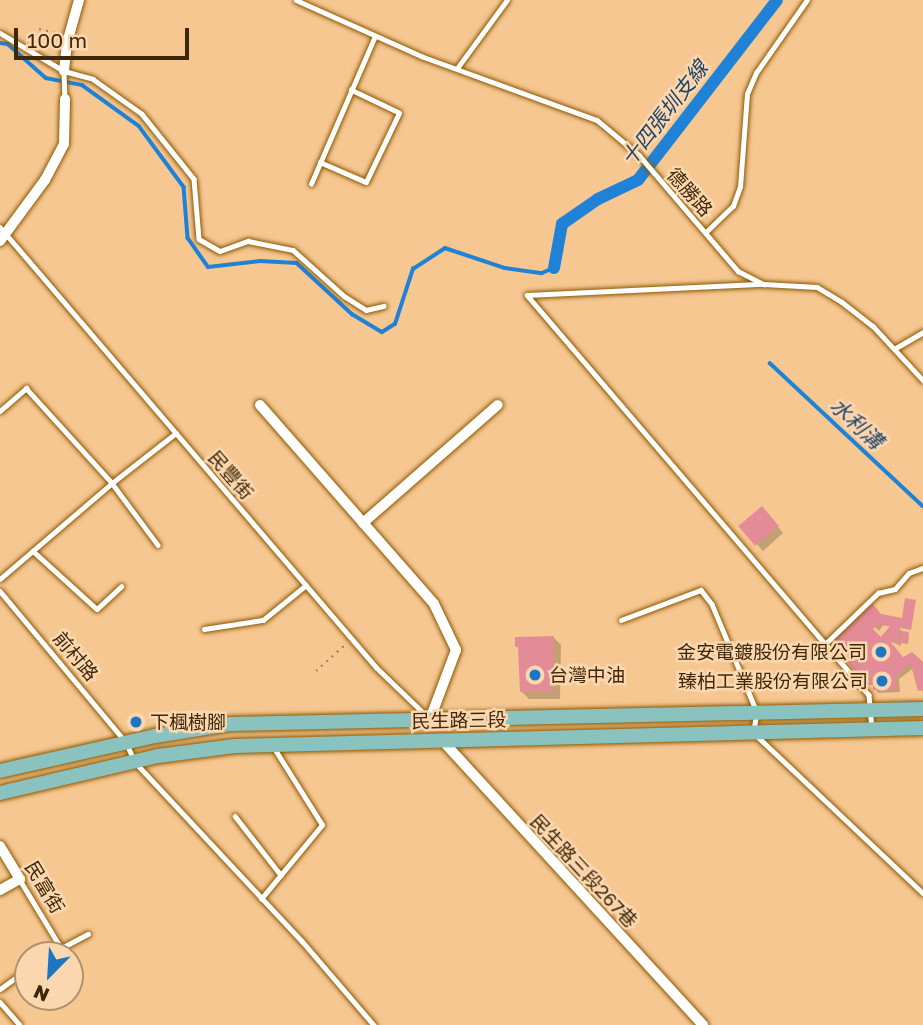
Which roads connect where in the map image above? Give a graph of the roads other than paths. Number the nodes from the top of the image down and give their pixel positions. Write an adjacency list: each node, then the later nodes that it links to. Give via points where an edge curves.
1 (79, 0): 8 (street)
2 (296, 0): 6 (lane, 德勝路)
3 (507, 0): 7 (lane)
4 (807, 0): 13 (lane, via 756,73 747,94 740,187 733,206)
5 (0, 33): 8 (lane)
6 (375, 36): 7 (lane, 德勝路); 9 (lane)
7 (457, 67): 13 (lane, 德勝路, via 597,120 639,155)
8 (64, 71): 10 (lane); 16 (lane, via 93,79 142,114 194,180 199,239 220,251 248,241 293,250 366,310)
9 (351, 90): 11 (lane); 11 (lane, via 399,113 366,182)
10 (65, 99): 14 (street, via 64,144 45,180)
11 (320, 162): 12 (lane)
12 (311, 184)
13 (707, 231): 15 (lane, 德勝路, via 738,271)
14 (2, 234): 23 (lane, 民豐街)
15 (764, 284): 18 (lane, 德勝路, via 817,288 863,318); 35 (lane, via 527,295)
16 (384, 306)
17 (923, 332): 18 (lane)
18 (894, 349): 19 (lane, 德勝路)
19 (923, 380)
20 (260, 405): 25 (street)
21 (498, 405): 25 (street)
22 (0, 411): 24 (lane, via 26,388)
23 (176, 433): 24 (lane); 30 (lane, 民豐街)
24 (112, 483): 26 (lane); 27 (lane)
25 (363, 523): 39 (street, via 434,604 456,650)
26 (158, 545)
27 (33, 551): 29 (lane); 31 (lane, via 97,609)
28 (923, 568): 35 (lane, via 909,573 895,589 878,593)
29 (0, 579)
30 (306, 585): 34 (lane, via 263,620); 39 (lane, 民豐街)
31 (121, 587)
32 (0, 592): 44 (lane, 前村路)
33 (621, 620): 38 (lane, via 701,590 712,604)
34 (204, 629)
35 (825, 643): 37 (lane, via 869,695)
36 (923, 709): 37 (main road, 民生路三段)
37 (872, 710): 38 (main road, 民生路三段); 41 (lane)
38 (757, 712): 39 (main road, 民生路三段); 42 (lane)
39 (430, 719): 43 (lane, 民豐街); 44 (main road, 民生路三段, via 231,724)
40 (923, 728): 41 (main road, 民生路三段)
41 (873, 729): 42 (main road, 民生路三段)
42 (753, 732): 43 (main road, 民生路三段); 54 (lane)
43 (441, 739): 45 (main road, 民生路三段); 62 (street, 民生路三段267巷)
44 (126, 742): 46 (lane, 前村路); 47 (main road, 民生路三段)
45 (271, 743): 46 (main road, 民生路三段); 51 (lane, via 322,825)
46 (135, 762): 48 (main road, 民生路三段); 55 (lane, 前村路)
47 (0, 772)
48 (0, 793)
49 (234, 816): 51 (lane)
50 (0, 846): 52 (street, 民富街)
51 (281, 875): 55 (lane)
52 (20, 879): 53 (street); 57 (lane, 民富街)
53 (0, 890)
54 (923, 892)
55 (261, 899): 61 (lane, 前村路)
56 (88, 934): 58 (lane)
57 (57, 941)
58 (72, 941)
59 (0, 1002): 60 (lane)
60 (20, 1025)
61 (373, 1025)
62 (703, 1025)

